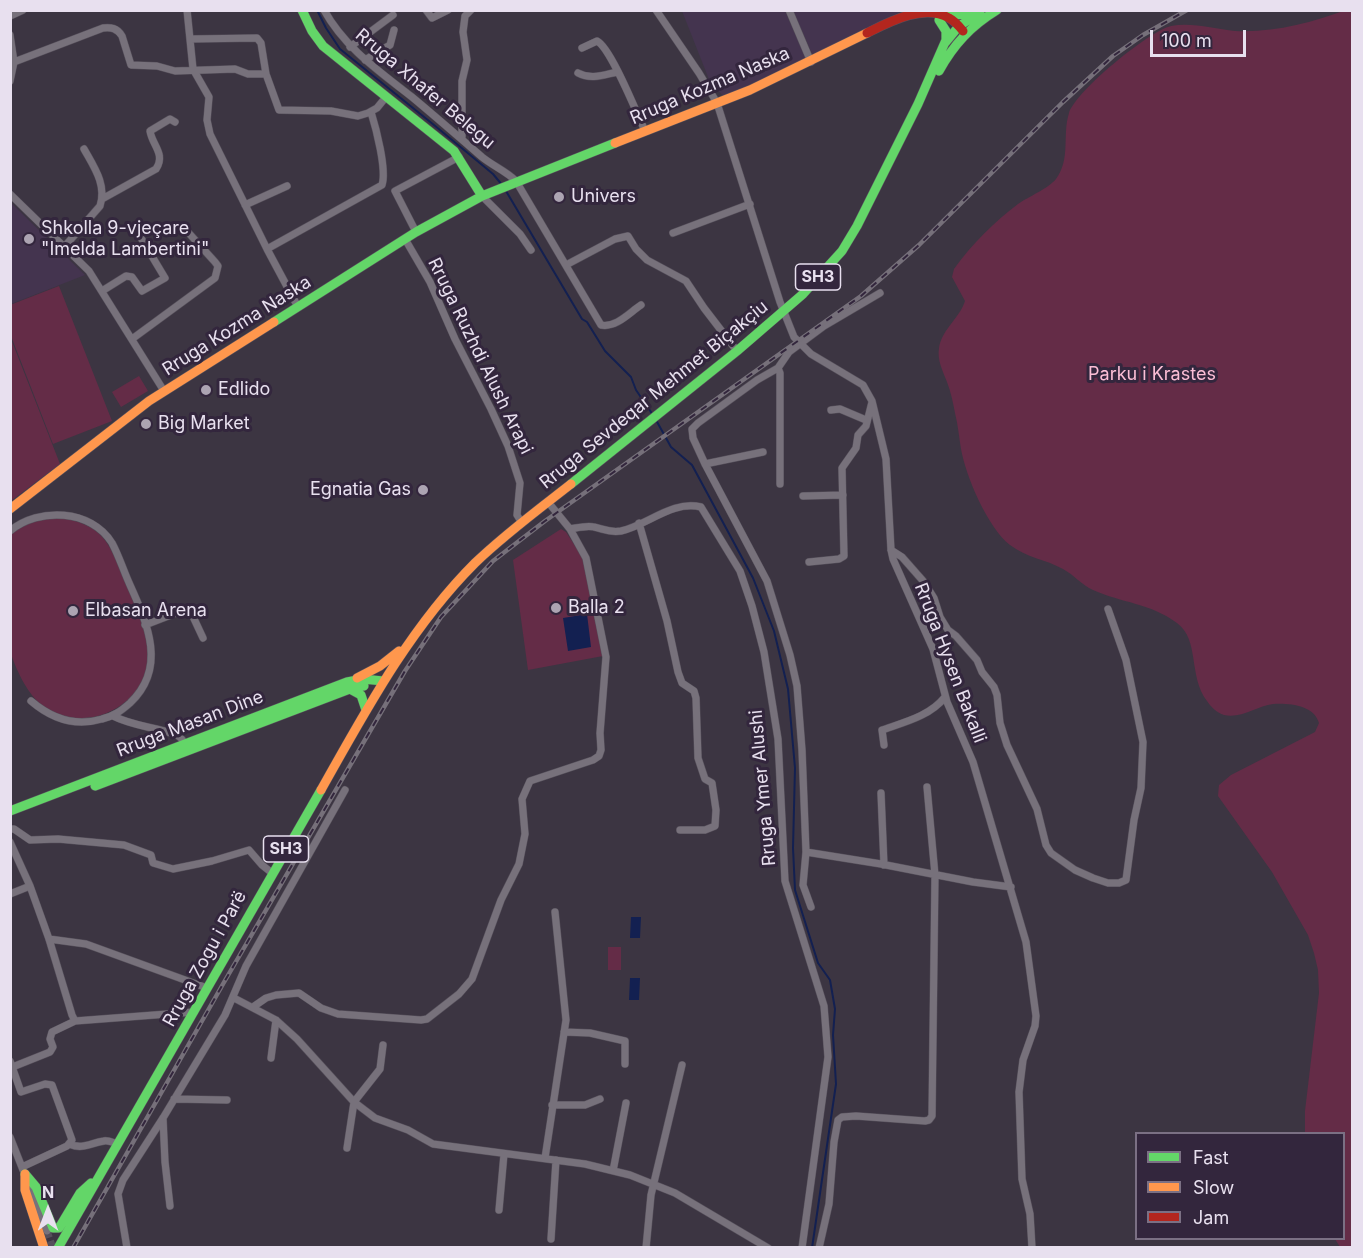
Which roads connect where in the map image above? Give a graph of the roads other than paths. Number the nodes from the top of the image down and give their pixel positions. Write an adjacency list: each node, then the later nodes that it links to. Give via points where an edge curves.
1 (23, 10): 13 (street)
2 (187, 10): 18 (street)
3 (302, 10): 30 (main road, via 323,46)
4 (324, 10): 19 (street, Rruga Xhafer Belegu)
5 (426, 10): 6 (street, via 432,18)
6 (448, 10)
7 (656, 10): 31 (street, Rruga Hysen Bakalli)
8 (789, 10): 24 (street)
9 (983, 10): 14 (main road, Rruga Kozma Naska); 16 (main road, SH3)
10 (997, 10): 16 (main road, SH3)
11 (465, 12): 36 (street, via 467,60 462,81)
12 (393, 15): 19 (street)
13 (10, 16)
14 (943, 18): 16 (main road); 20 (main road); 24 (main road, Rruga Kozma Naska, via 934,13 907,14)
15 (394, 30): 22 (street, via 390,45)
16 (959, 32): 20 (main road, SH3); 32 (main road, SH3)
17 (10, 35): 23 (street)
18 (190, 39): 25 (street); 28 (street, via 257,38)
19 (350, 46): 22 (street, Rruga Xhafer Belegu)
20 (943, 46): 32 (main road, SH3)
21 (582, 48): 26 (street, via 599,41)
22 (365, 60): 36 (street, Rruga Xhafer Belegu)
23 (14, 62): 25 (street, via 109,28 122,36 131,65 176,71); 29 (street)
24 (811, 62): 31 (main road, Rruga Kozma Naska)
25 (193, 69): 28 (street); 45 (street, via 208,97 210,134)
26 (617, 72): 27 (street, via 596,77); 35 (street)
27 (578, 73)
28 (266, 74): 33 (street, via 279,110 331,111 354,116)
29 (10, 81)
30 (386, 97): 33 (street); 38 (main road)
31 (717, 103): 35 (main road, Rruga Kozma Naska); 44 (street, Rruga Hysen Bakalli)
32 (918, 104): 59 (main road, Rruga Sevdeqar Mehmet Biçakçiu / SH3, via 847,242)
33 (371, 112): 52 (street, via 378,137 382,185)
34 (175, 122): 43 (street, via 166,120 150,131 160,156 156,169)
35 (645, 131): 39 (main road, Rruga Kozma Naska)
36 (462, 137): 39 (street, Rruga Xhafer Belegu, via 484,159 510,175)
37 (84, 148): 43 (street, via 101,182)
38 (459, 158): 42 (main road); 48 (street, via 395,191)
39 (513, 182): 42 (main road, Rruga Kozma Naska); 54 (street)
40 (286, 186): 45 (street)
41 (10, 194): 51 (street)
42 (482, 196): 48 (main road, Rruga Kozma Naska); 53 (street)
43 (102, 199): 51 (street)
44 (750, 204): 49 (street); 59 (street, Rruga Hysen Bakalli)
45 (245, 205): 52 (street)
46 (135, 228): 55 (street, via 165,278 142,291 132,277 126,276)
47 (186, 231): 60 (street, via 218,266 215,278)
48 (416, 232): 50 (main road, Rruga Kozma Naska)
49 (673, 233)
50 (405, 239): 58 (main road, Rruga Kozma Naska); 75 (street, Rruga Ruzhdi Alush Arapi, via 430,282 508,446 520,483 517,512)
51 (65, 246): 55 (street)
52 (267, 249): 58 (street)
53 (531, 250)
54 (566, 265): 57 (street, via 602,325 615,323); 62 (street, via 627,236 647,260 686,281)
55 (102, 291): 60 (street)
56 (880, 293): 61 (street)
57 (641, 305)
58 (298, 307): 64 (main road, Rruga Kozma Naska)
59 (783, 311): 61 (street, Rruga Hysen Bakalli); 62 (main road, Rruga Sevdeqar Mehmet Biçakçiu / SH3)
60 (132, 339): 64 (street)
61 (800, 345): 63 (street, via 789,352); 65 (street, Rruga Hysen Bakalli, via 863,385)
62 (737, 351): 73 (main road, Rruga Sevdeqar Mehmet Biçakçiu / SH3)
63 (778, 368): 69 (street, via 693,427); 70 (street)
64 (164, 391): 74 (main road, Rruga Kozma Naska)
65 (872, 401): 67 (street); 79 (street, Rruga Hysen Bakalli, via 886,459)
66 (831, 410): 67 (street, via 840,409)
67 (866, 420): 71 (street, via 856,448 842,468)
68 (763, 452): 69 (street)
69 (705, 464): 101 (street, via 767,581 786,638 801,727)
70 (780, 484)
71 (843, 495): 72 (street); 80 (street, via 844,556)
72 (803, 496)
73 (548, 502): 75 (main road, Rruga Sevdeqar Mehmet Biçakçiu / SH3); 77 (street)
74 (10, 509)
75 (522, 523): 84 (main road, Rruga Sevdeqar Mehmet Biçakçiu / SH3, via 461,576)
76 (639, 523): 77 (street, Rruga Ymer Alushi, via 619,531 605,532 592,526); 99 (street, via 668,621 678,672 696,698 698,758 705,779 712,783 716,810 715,826); 151 (street, Rruga Ymer Alushi, via 689,504 701,507 740,571 764,652 777,739 785,881 817,977 824,1006 828,1058)
77 (570, 529): 113 (street, via 586,558 606,657 601,750 593,760 527,785 522,799 525,834 519,864 501,900 472,979 459,994 421,1020 338,1014 299,993 266,998)
78 (10, 531): 82 (street, via 48,514 75,517 95,526 111,543)
79 (891, 550): 81 (street, via 924,582 948,630 977,660 994,687 1007,745 1037,809 1051,853 1075,870 1108,883 1119,883 1126,880 1143,742 1126,660); 87 (street, Rruga Hysen Bakalli, via 933,650)
80 (809, 562)
81 (1108, 609)
82 (145, 625): 83 (street, via 189,608); 90 (street, via 152,647 149,676 135,698)
83 (203, 638)
84 (404, 647): 85 (main road, Rruga Sevdeqar Mehmet Biçakçiu / SH3); 86 (main road)
85 (381, 684): 86 (main road, Rruga Masan Dine); 89 (main road, Rruga Zogu i Parë / SH3)
86 (349, 686): 89 (main road, via 361,695); 91 (main road, Rruga Masan Dine); 97 (main road, Rruga Masan Dine)
87 (945, 697): 92 (street, via 920,717 882,730); 106 (street, Rruga Hysen Bakalli, via 973,762)
88 (31, 701): 90 (street, via 48,714 70,722)
89 (366, 711): 103 (main road, Rruga Zogu i Parë / SH3)
90 (113, 716): 91 (street, via 174,734)
91 (185, 744): 96 (main road, Rruga Masan Dine)
92 (884, 746)
93 (927, 787): 104 (street)
94 (345, 790): 112 (street, via 246,966)
95 (881, 792): 102 (street)
96 (10, 811)
97 (10, 818)
98 (10, 829): 103 (street, via 30,840 124,845 151,855 153,863 173,869 249,850)
99 (680, 830)
100 (10, 842): 105 (street)
101 (806, 852): 102 (street); 108 (street, via 803,885)
102 (884, 865): 104 (street)
103 (272, 873): 111 (main road, Rruga Zogu i Parë / SH3)
104 (935, 875): 106 (street); 152 (street, via 932,1116 925,1121 856,1116 838,1120 829,1204)
105 (30, 886): 107 (street); 110 (street)
106 (1011, 887): 153 (street, Rruga Hysen Bakalli, via 1026,942 1035,1005 1035,1026 1023,1060 1019,1092 1022,1179)
107 (10, 894)
108 (811, 907)
109 (555, 912): 117 (street, via 566,1010)
110 (48, 939): 111 (street, via 86,944); 116 (street)
111 (207, 988): 114 (main road, Rruga Zogu i Parë / SH3)
112 (234, 998): 113 (street); 123 (street)
113 (253, 1007): 115 (street)
114 (194, 1012): 116 (street); 132 (main road, Rruga Zogu i Parë / SH3)
115 (276, 1020): 119 (street); 126 (street)
116 (75, 1021): 122 (street, via 52,1032 53,1050)
117 (564, 1032): 120 (street, via 625,1041); 128 (street)
118 (383, 1046): 126 (street, via 380,1069)
119 (271, 1058)
120 (625, 1064)
121 (682, 1065): 141 (street)
122 (11, 1066): 131 (street, via 21,1092 52,1085 71,1137)
123 (174, 1099): 125 (street); 129 (street)
124 (600, 1099): 128 (street, via 585,1105)
125 (227, 1100)
126 (354, 1101): 133 (street); 135 (street, via 375,1118 433,1144)
127 (626, 1102): 139 (street)
128 (552, 1106): 136 (street)
129 (163, 1118): 142 (street); 148 (street, via 119,1189)
130 (10, 1137): 134 (street)
131 (69, 1144): 132 (street, via 84,1147 105,1140); 138 (street)
132 (118, 1144): 140 (main road, Rruga Zogu i Parë / SH3)
133 (347, 1148)
134 (13, 1153): 138 (street)
135 (504, 1154): 136 (street); 143 (street)
136 (545, 1158): 137 (street)
137 (556, 1160): 139 (street); 145 (street)
138 (24, 1171): 140 (main road, via 56,1229 80,1193); 144 (street); 146 (main road, via 25,1190)
139 (612, 1171): 141 (street)
140 (100, 1176): 147 (main road, Rruga Zogu i Parë / SH3)
141 (653, 1183): 149 (street); 150 (street)
142 (170, 1206)
143 (499, 1210)
144 (47, 1231)
145 (551, 1239)
146 (44, 1248)
147 (58, 1248)
148 (127, 1248)
149 (646, 1248)
150 (768, 1248)
151 (802, 1248)
152 (819, 1248)
153 (1032, 1248)

